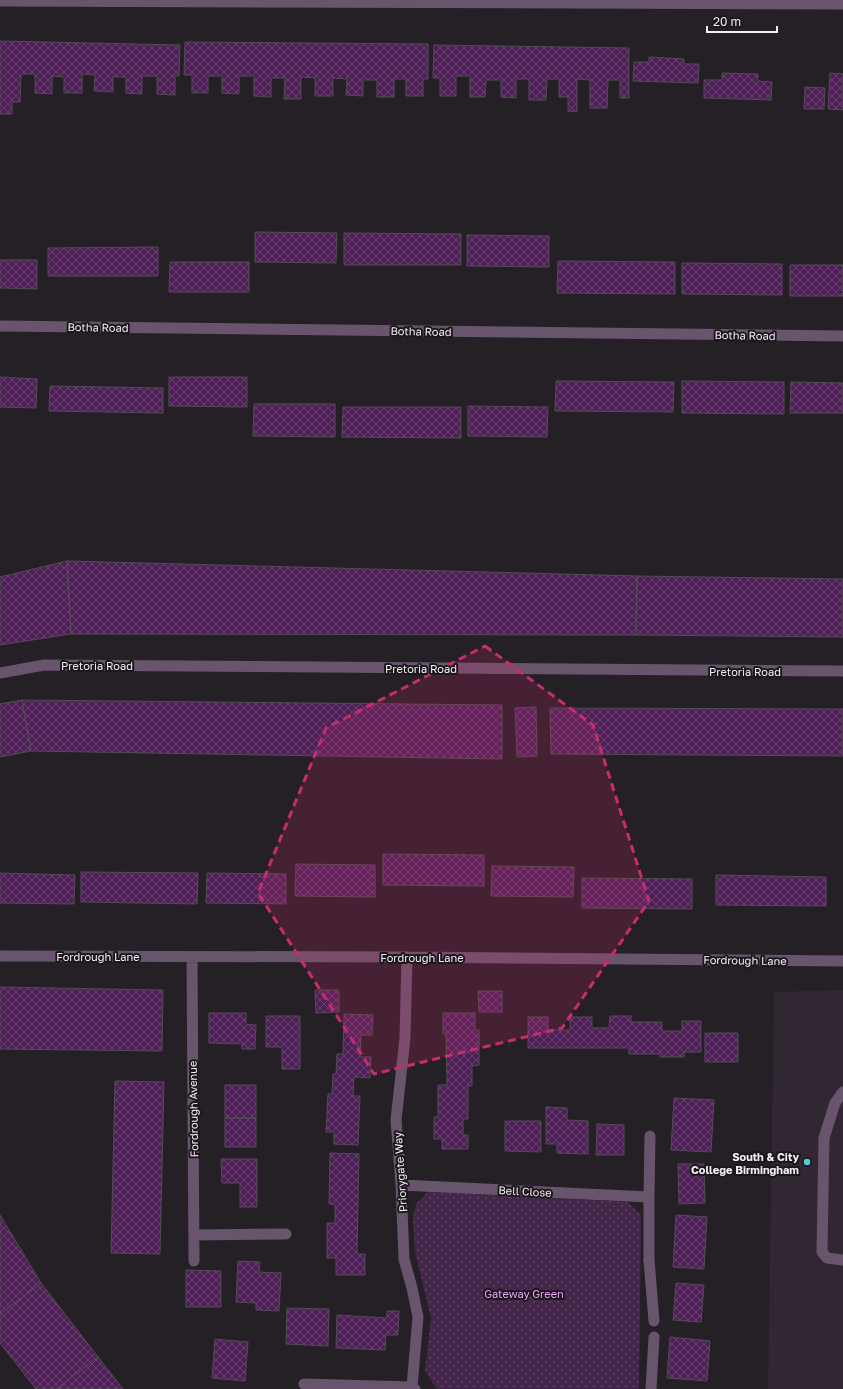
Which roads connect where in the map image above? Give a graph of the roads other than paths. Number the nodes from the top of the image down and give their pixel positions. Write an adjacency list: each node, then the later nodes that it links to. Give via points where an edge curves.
1 (0, 1): 2 (street)
2 (843, 4)
3 (0, 326): 4 (street, Botha Road)
4 (843, 336)
5 (843, 671): 6 (street, Pretoria Road, via 44,665)
6 (0, 673)
7 (0, 956): 9 (street, Fordrough Lane)
8 (407, 956): 9 (street, Fordrough Lane); 10 (street, Fordrough Lane); 13 (street, Priorygate Way, via 406,1038 396,1120)
9 (192, 957): 16 (street, Fordrough Avenue)
10 (843, 962)
11 (843, 1092): 17 (street, via 835,1103 824,1138 822,1252 827,1258)
12 (650, 1136): 14 (street)
13 (401, 1185): 14 (street, Bell Close); 22 (street, Priorygate Way, via 404,1259 418,1317)
14 (649, 1197): 19 (street, via 649,1260)
15 (286, 1234): 16 (street)
16 (194, 1235): 18 (street, Fordrough Avenue)
17 (843, 1260)
18 (194, 1261)
19 (654, 1321)
20 (654, 1337): 23 (street)
21 (304, 1384): 22 (street, Priorygate Way)
22 (413, 1388)
23 (651, 1389)

